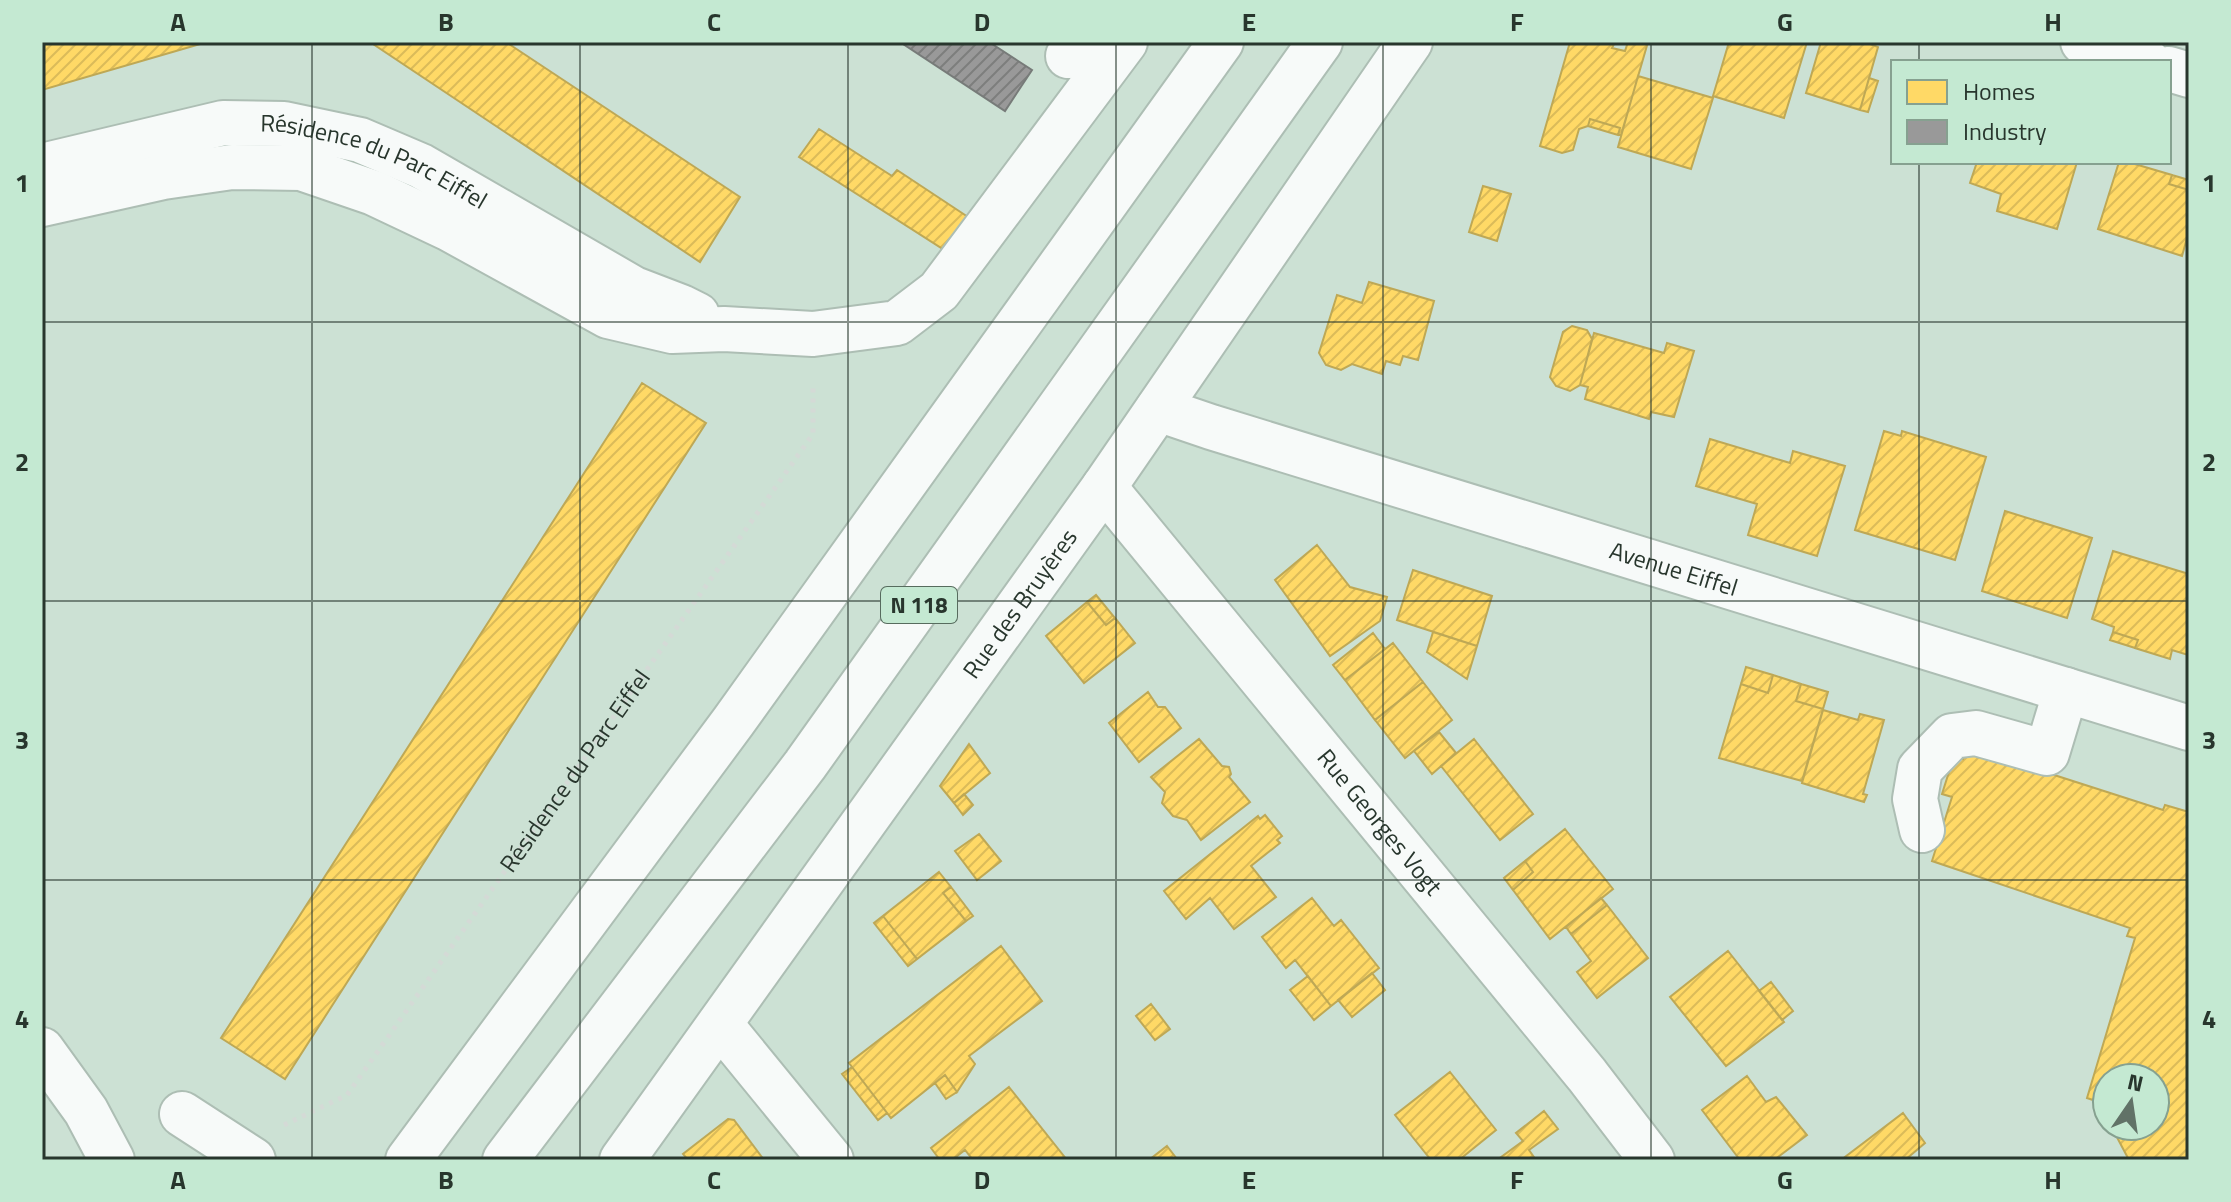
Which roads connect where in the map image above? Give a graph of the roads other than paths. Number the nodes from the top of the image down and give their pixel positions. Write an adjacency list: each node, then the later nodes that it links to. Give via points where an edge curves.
1 (1125, 42): 7 (main road, Résidence du Parc Eiffel, via 939,291 897,323 813,334 672,331 608,316 457,210 374,193 301,168)
2 (1221, 42): 20 (main road, via 733,722)
3 (1320, 42): 21 (main road, N 118, via 805,765)
4 (1410, 42): 10 (main road, Rue des Bruyères)
5 (2083, 42): 6 (main road)
6 (2142, 60)
7 (133, 164): 8 (main road, Résidence du Parc Eiffel); 9 (main road, Résidence du Parc Eiffel)
8 (42, 166)
9 (42, 204)
10 (1158, 409): 11 (main road, Rue des Bruyères); 12 (main road, Avenue Eiffel)
11 (1104, 487): 15 (main road, Rue des Bruyères); 24 (main road, Rue Georges Vogt)
12 (2066, 690): 13 (main road, Avenue Eiffel); 14 (main road, via 2047,753 1976,733 1952,736 1920,769 1915,799)
13 (2189, 728)
14 (1922, 830)
15 (720, 1024): 22 (main road, Rue des Bruyères); 23 (main road)
16 (42, 1050): 19 (main road, via 86,1111)
17 (182, 1114): 18 (main road)
18 (251, 1159)
19 (112, 1160)
20 (408, 1160)
21 (505, 1160)
22 (622, 1160)
23 (831, 1160)
24 (1652, 1160)

